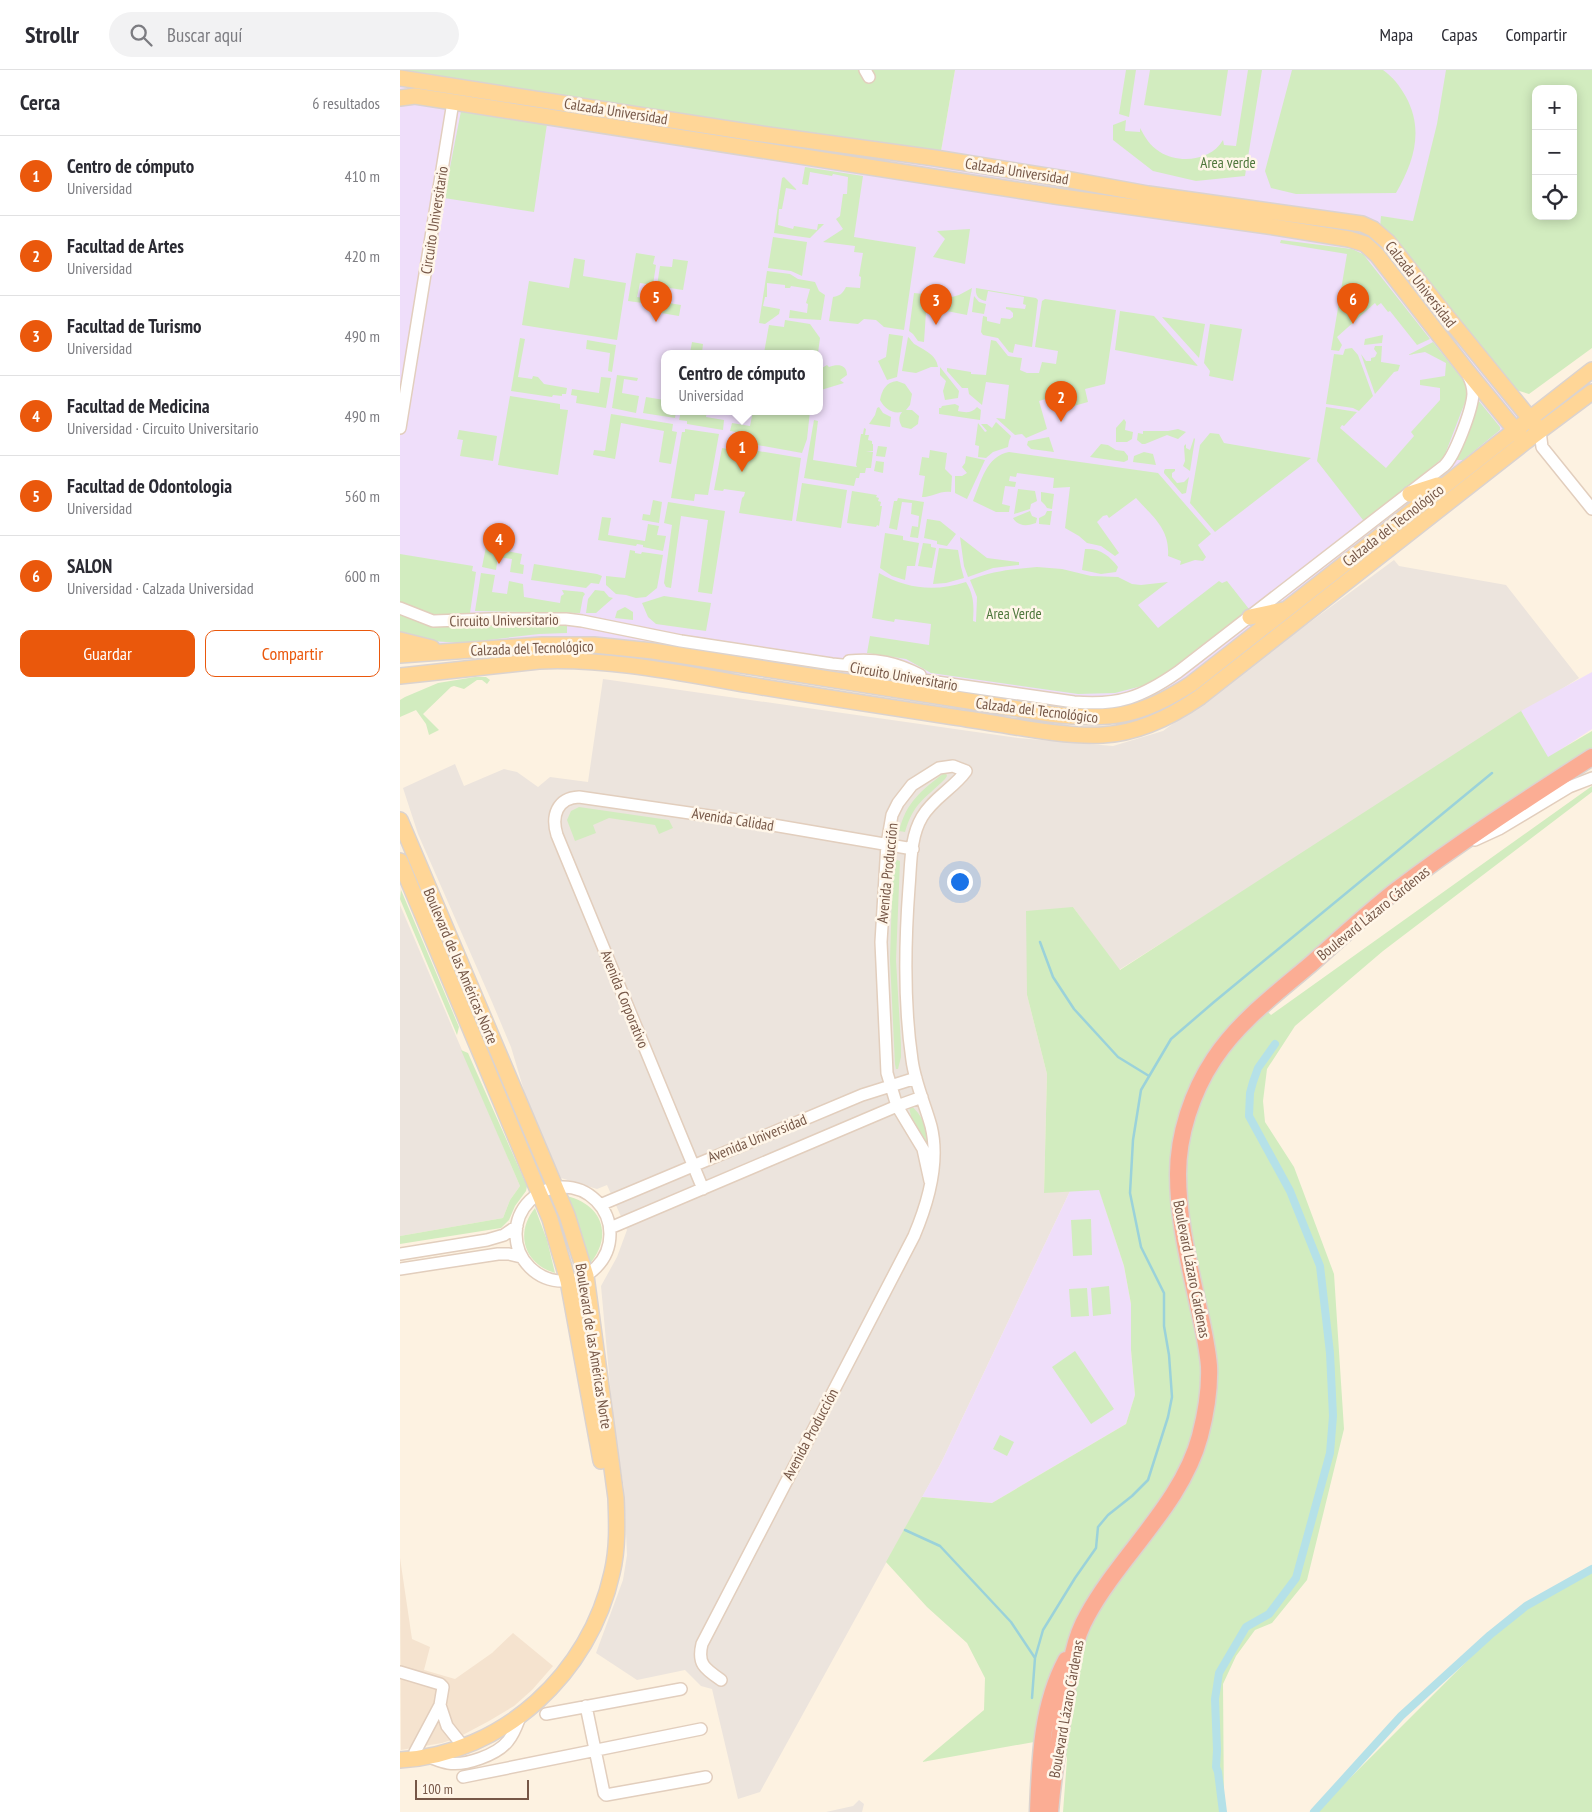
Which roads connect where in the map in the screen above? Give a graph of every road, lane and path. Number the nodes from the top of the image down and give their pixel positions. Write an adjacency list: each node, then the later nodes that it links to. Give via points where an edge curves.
1 (400, 78): 4 (main road, Calzada Universidad)
2 (400, 98): 3 (main road, Calzada Universidad, via 415,96)
3 (453, 102): 5 (main road, Calzada Universidad); 13 (street, Circuito Universitario)
4 (665, 119): 5 (main road); 7 (main road, Calzada Universidad, via 935,158)
5 (658, 134): 6 (main road, Calzada Universidad)
6 (980, 184): 7 (main road, via 1003,182 1122,198); 9 (main road, Calzada Universidad)
7 (1148, 194): 8 (main road, Calzada Universidad)
8 (1231, 205): 9 (street); 16 (main road, Calzada Universidad, via 1348,221 1377,232)
9 (1229, 221): 11 (main road, Calzada Universidad, via 1365,244)
10 (1592, 370): 16 (main road, Calzada del Tecnológico)
11 (1467, 371): 20 (main road, Calzada Universidad); 23 (street, Circuito Universitario, via 1473,396 1455,452 1450,461)
12 (1592, 376): 17 (main road, via 1550,412 1549,417)
13 (403, 387): 15 (street, Circuito Universitario)
14 (1592, 392): 17 (main road, Calzada del Tecnológico)
15 (402, 400): 18 (street, Circuito Universitario)
16 (1530, 419): 19 (main road, Calzada Universidad); 20 (main road, Calzada del Tecnológico)
17 (1556, 419): 19 (main road, Calzada del Tecnológico)
18 (400, 428)
19 (1540, 431): 20 (main road, Calzada del Tecnológico); 21 (street)
20 (1516, 436): 21 (street); 22 (main road, Calzada del Tecnológico); 26 (main road, Calzada del Tecnológico, via 1490,471)
21 (1542, 447): 24 (street)
22 (1447, 483): 23 (main road); 25 (main road, Calzada del Tecnológico)
23 (1410, 494): 29 (street, Circuito Universitario)
24 (1592, 509)
25 (1402, 517): 26 (main road); 28 (main road, Calzada del Tecnológico)
26 (1412, 530): 33 (main road, Calzada del Tecnológico, via 1200,697 1172,715 1119,733 1082,734 1036,729 614,663 562,660)
27 (400, 608): 29 (street, Circuito Universitario, via 433,621 582,620 681,641 1089,703 1116,701 1155,688)
28 (1287, 609): 29 (main road); 31 (main road, Calzada del Tecnológico, via 1170,697 1137,712 1100,718 1050,714 622,647 542,645)
29 (1250, 617)
30 (400, 640): 31 (main road)
31 (451, 652): 32 (main road, Calzada del Tecnológico)
32 (400, 655)
33 (443, 672): 34 (main road, Calzada del Tecnológico); 35 (main road)
34 (400, 676)
35 (400, 688)
36 (1592, 757): 41 (highway, Boulevard Lázaro Cárdenas)
37 (1592, 778): 41 (street, via 1569,787 1492,833)
38 (557, 808): 40 (street, Avenida Calidad, via 566,800 579,796); 50 (street, Avenida Corporativo, via 554,820 557,835)
39 (400, 820): 44 (main road, Boulevard de las Américas Norte)
40 (886, 844): 42 (street, Avenida Calidad); 42 (street, Avenida Producción, via 892,814 912,785 939,768 953,766 966,771 926,810); 47 (street, Avenida Producción, via 880,942)
41 (1460, 846): 63 (highway, Boulevard Lázaro Cárdenas, via 1391,895 1255,1011 1214,1059 1198,1087 1181,1140 1178,1193 1179,1218 1209,1366 1209,1394 1204,1418 1191,1461 1180,1481 1097,1598)
42 (913, 848): 46 (street, Avenida Producción, via 908,901 907,977)
43 (400, 862): 45 (main road, Boulevard de las Américas Norte)
44 (503, 1067): 45 (main road); 52 (main road, Boulevard de las Américas Norte)
45 (488, 1074): 54 (main road, Boulevard de las Américas Norte)
46 (916, 1078): 47 (street, Avenida Universidad); 48 (street, Avenida Producción)
47 (890, 1085): 49 (street, Avenida Producción); 50 (street, Avenida Universidad)
48 (922, 1098): 49 (street, Avenida Universidad); 51 (street, Avenida Producción, via 934,1149)
49 (897, 1106): 51 (street, Avenida Producción, via 923,1149); 53 (street, Avenida Universidad)
50 (693, 1164): 53 (street, Avenida Corporativo); 55 (street, Avenida Universidad)
51 (930, 1181): 65 (street, Avenida Producción, via 914,1236 702,1644 699,1655 702,1664)
52 (555, 1188): 54 (street); 55 (street, via 580,1190); 61 (main road, Boulevard de las Américas Norte)
53 (703, 1189): 57 (street, Avenida Universidad)
54 (540, 1193): 56 (street, via 525,1207); 62 (main road, Boulevard de las Américas Norte)
55 (600, 1205): 57 (street)
56 (517, 1226): 58 (street, via 504,1235 487,1240); 59 (street, via 516,1242)
57 (610, 1228): 61 (street, via 608,1251)
58 (400, 1254)
59 (521, 1257): 60 (street, via 498,1254); 62 (street, via 536,1273 557,1281)
60 (400, 1269)
61 (586, 1276): 62 (street); 70 (main road, Boulevard de las Américas Norte, via 616,1498 615,1557 607,1594 586,1642 557,1683)
62 (568, 1281): 72 (main road, Boulevard de las Américas Norte, via 607,1502 609,1533 604,1575 582,1632 544,1686 510,1714)
63 (1077, 1638): 80 (highway, via 1060,1670 1048,1706 1041,1750); 81 (highway, Boulevard Lázaro Cárdenas)
64 (400, 1672): 67 (street, via 440,1684 444,1690)
65 (721, 1680)
66 (681, 1688): 68 (street)
67 (440, 1705): 72 (street, via 446,1726); 75 (street)
68 (586, 1706): 69 (street); 73 (street)
69 (546, 1714)
70 (520, 1717): 74 (street, via 508,1742); 75 (main road, Boulevard de las Américas Norte, via 467,1746)
71 (701, 1729): 73 (street)
72 (459, 1740): 75 (main road, Boulevard de las Américas Norte)
73 (595, 1750): 77 (street); 79 (street, via 606,1795)
74 (493, 1753): 75 (street, via 459,1764); 77 (street)
75 (415, 1754): 76 (main road, Boulevard de las Américas Norte)
76 (400, 1760)
77 (497, 1770): 78 (street)
78 (463, 1777)
79 (706, 1777)
80 (1038, 1812)
81 (1050, 1812)

